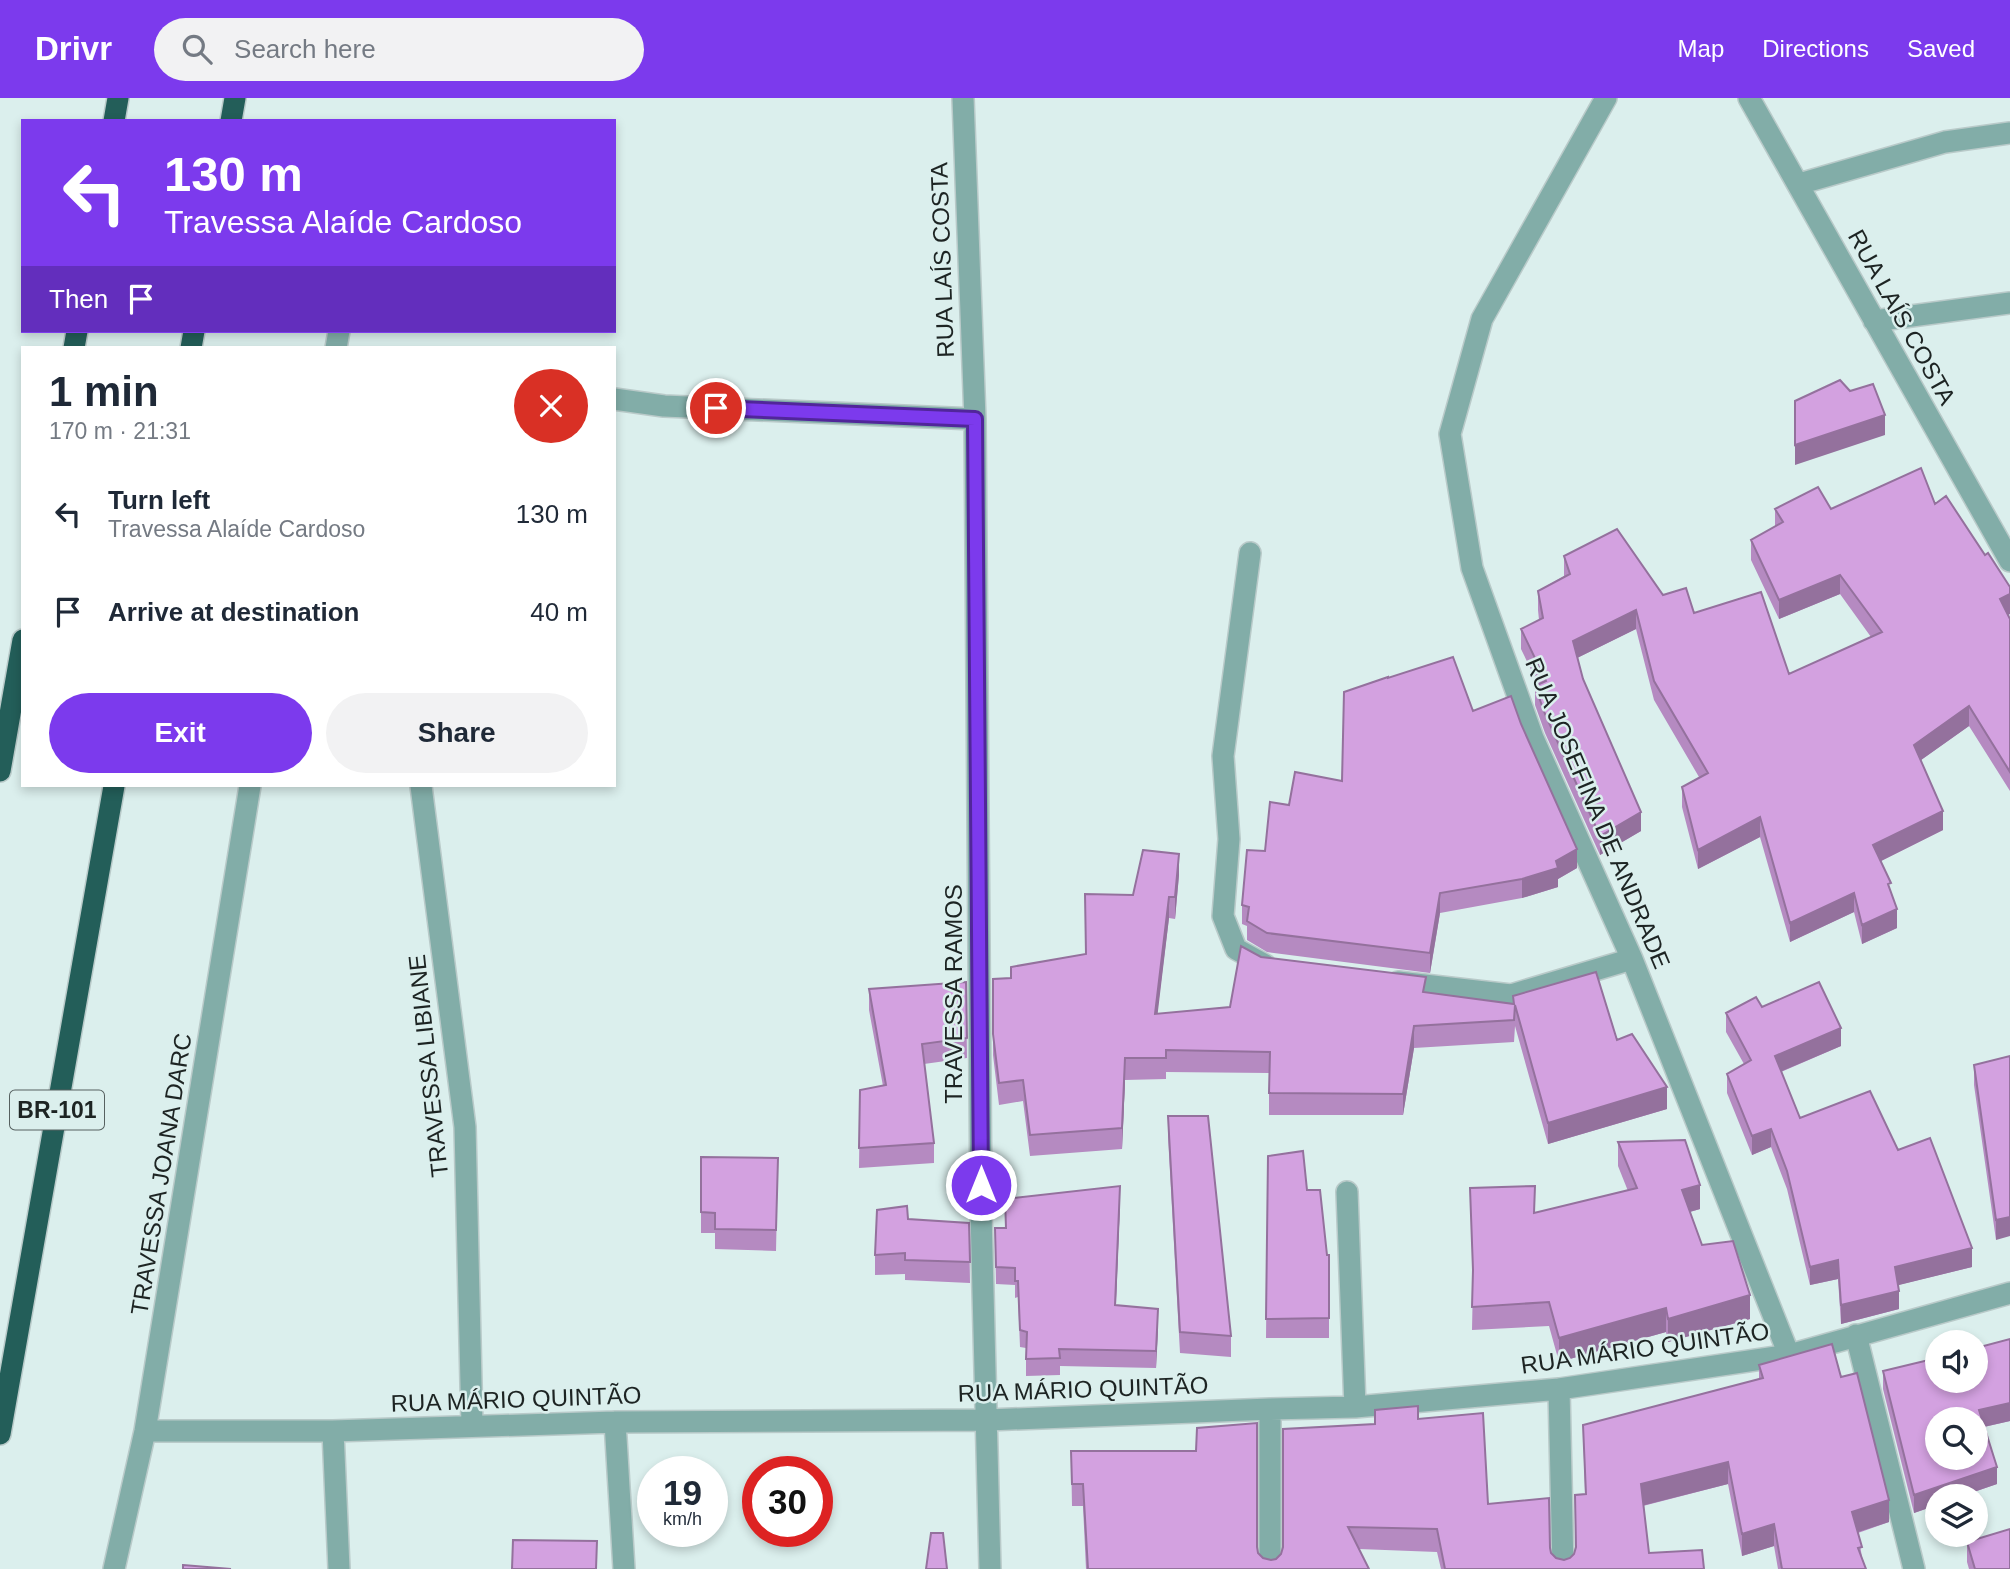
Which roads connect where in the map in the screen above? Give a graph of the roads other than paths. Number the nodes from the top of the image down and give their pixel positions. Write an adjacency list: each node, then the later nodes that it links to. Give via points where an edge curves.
1 (118, 98): 5 (highway)
2 (962, 98): 11 (street, RUA LAÍS COSTA)
3 (1606, 98): 19 (street, RUA JOSEFINA DE ANDRADE, via 1482,319 1450,434 1472,569 1533,738)
4 (1749, 98): 7 (street, RUA LAÍS COSTA)
5 (114, 119)
6 (2010, 133): 7 (street, via 1945,142)
7 (1798, 184): 9 (street, RUA LAÍS COSTA)
8 (2010, 303): 9 (street)
9 (1874, 321): 13 (street, RUA LAÍS COSTA)
10 (616, 399): 11 (street)
11 (975, 419): 29 (street, TRAVESSA RAMOS, via 981,1212)
12 (1251, 553): 20 (street, via 1223,756 1229,839 1223,916 1236,949 1263,965)
13 (2010, 561)
14 (21, 651): 15 (highway)
15 (0, 771)
16 (114, 787): 34 (highway, BR-101)
17 (250, 787): 32 (street, TRAVESSA JOANA DARC)
18 (421, 787): 31 (street, TRAVESSA LIBIANE, via 465,1127)
19 (1632, 959): 21 (street, via 1511,995); 25 (street, RUA JOSEFINA DE ANDRADE)
20 (1290, 969)
21 (1383, 980)
22 (1347, 1192): 27 (street)
23 (2010, 1293): 24 (street, RUA MÁRIO QUINTÃO)
24 (1856, 1335): 25 (street, RUA MÁRIO QUINTÃO); 41 (street)
25 (1789, 1355): 26 (street, RUA MÁRIO QUINTÃO)
26 (1559, 1389): 27 (street, RUA MÁRIO QUINTÃO); 40 (street)
27 (1355, 1407): 28 (street, RUA MÁRIO QUINTÃO)
28 (1270, 1409): 29 (street, RUA MÁRIO QUINTÃO); 39 (street)
29 (988, 1420): 30 (street, RUA MÁRIO QUINTÃO); 38 (street, TRAVESSA RAMOS)
30 (615, 1422): 31 (street, RUA MÁRIO QUINTÃO); 37 (street)
31 (472, 1426): 33 (street, RUA MÁRIO QUINTÃO)
32 (145, 1431): 33 (street, RUA MÁRIO QUINTÃO); 35 (street, TRAVESSA JOANA DARC)
33 (332, 1431): 36 (street)
34 (0, 1434)
35 (114, 1569)
36 (339, 1569)
37 (624, 1569)
38 (990, 1569)
39 (1270, 1569)
40 (1563, 1569)
41 (1914, 1569)

